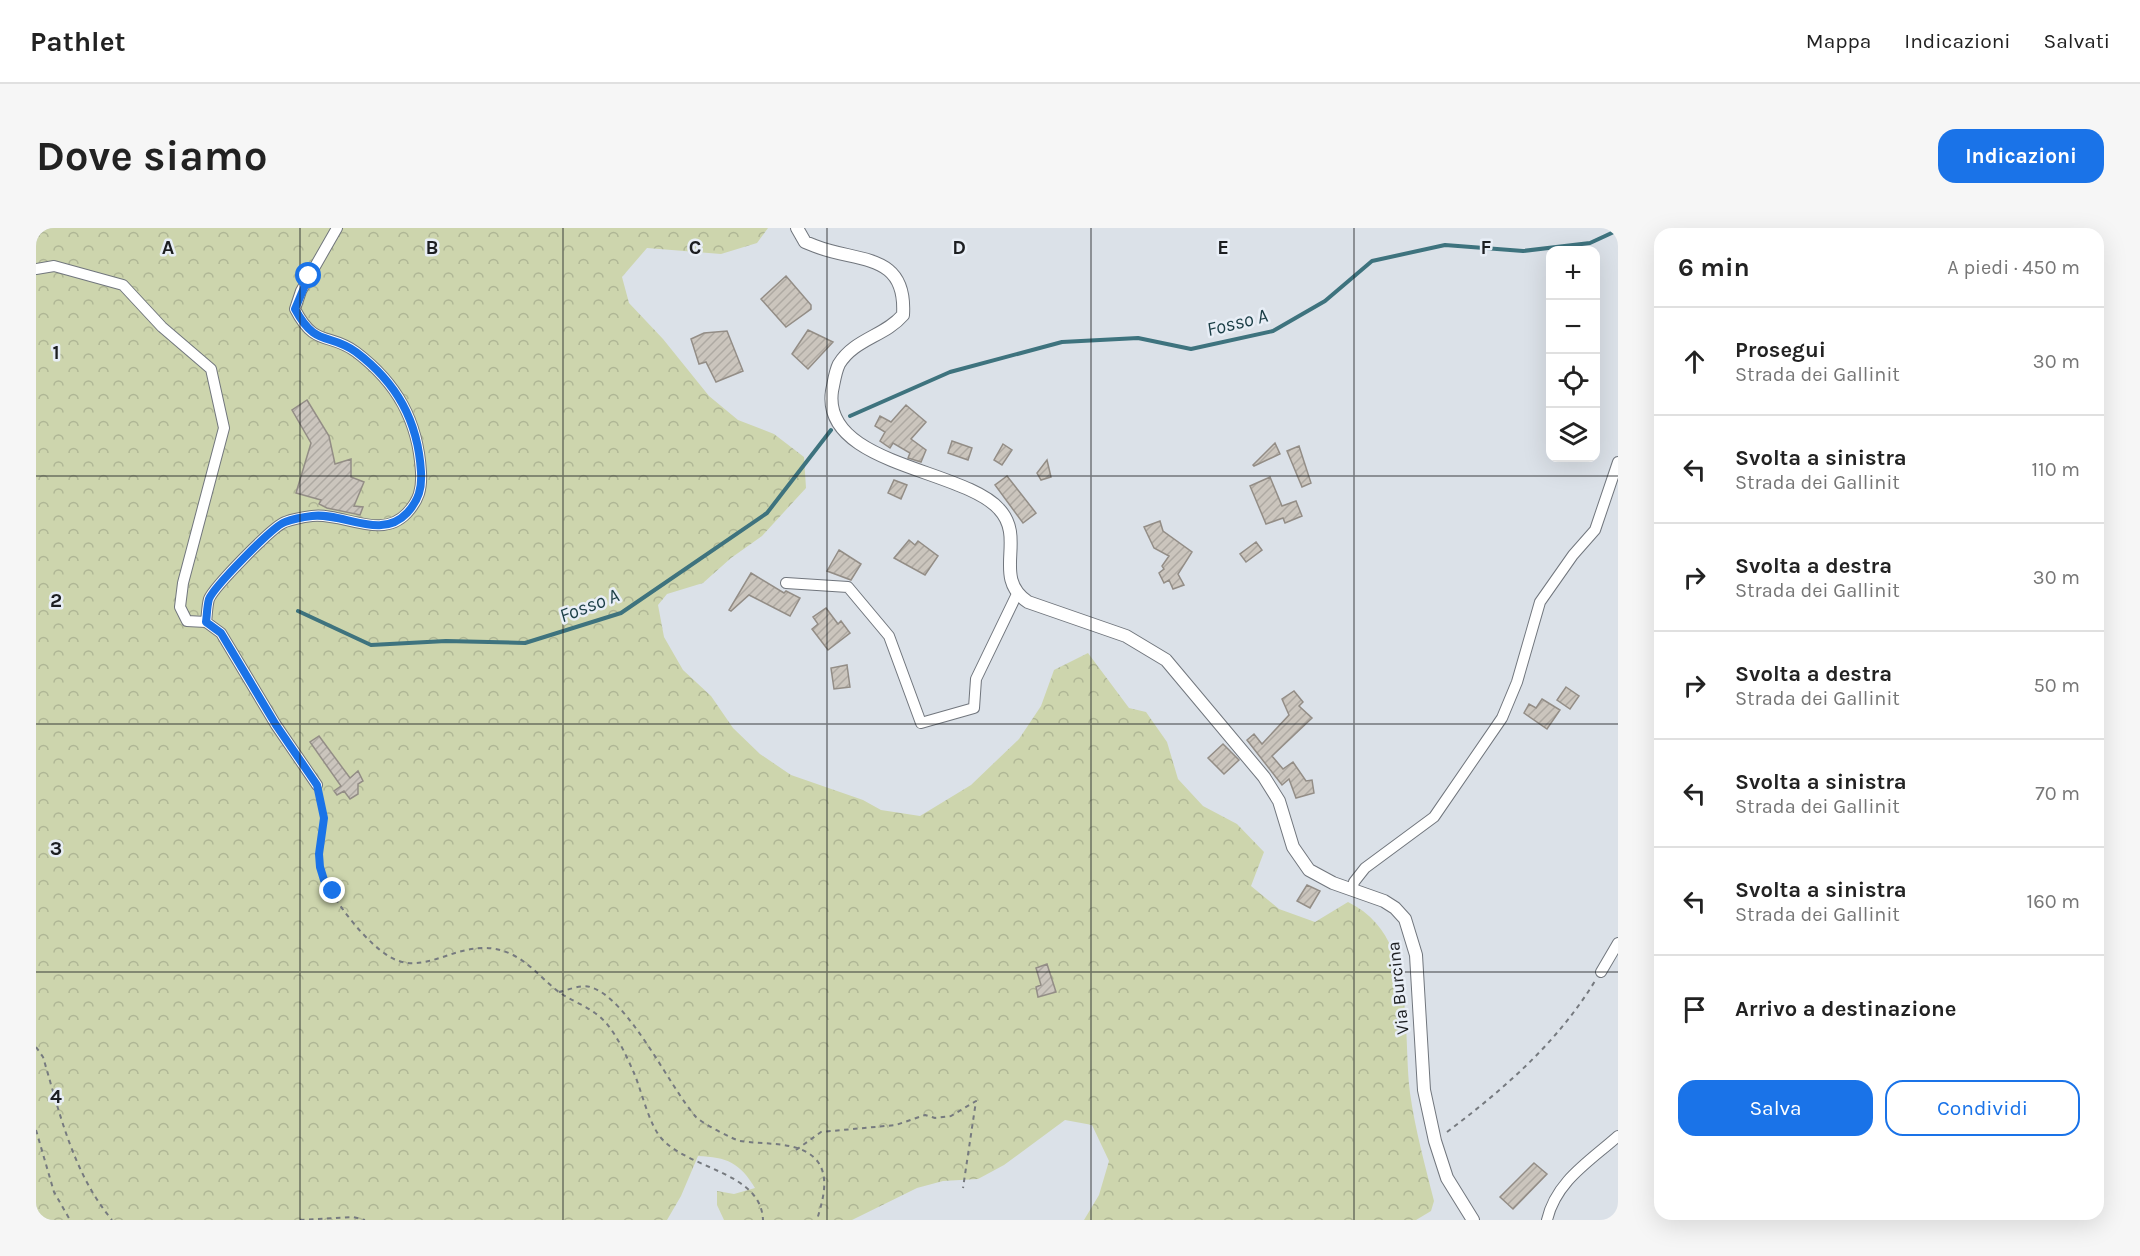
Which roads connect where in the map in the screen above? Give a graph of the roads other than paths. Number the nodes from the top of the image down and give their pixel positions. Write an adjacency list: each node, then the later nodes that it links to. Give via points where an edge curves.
1 (337, 228): 7 (street, via 295,309 305,328 355,351 403,403 420,451 422,486 416,504 402,519 379,526 314,515 284,522 221,581 209,599)
2 (797, 228): 6 (street, via 806,242 815,246 883,264 901,286 903,315 895,324 862,342 838,365 831,399 844,429 871,450 919,472 971,489 999,509 1006,518 1012,541 1009,577)
3 (36, 269): 7 (street, via 54,266 123,285 162,327 211,369 224,428 180,607 187,621)
4 (1618, 462): 9 (street, via 1595,530 1540,602 1517,682 1502,718 1445,805 1365,868)
5 (786, 583): 6 (street, via 848,587 889,636 921,723 974,708 976,679)
6 (1017, 594): 9 (street, Via Burcina, via 1028,603 1126,636 1166,660 1264,777 1279,801 1301,861 1319,877)
7 (206, 622): 8 (street, via 221,633)
8 (317, 785)
9 (1352, 890): 13 (street, Via Burcina, via 1395,908 1405,919 1418,978 1424,1090 1435,1141 1447,1178)
10 (1618, 943): 11 (street)
11 (1601, 972)
12 (1618, 1136): 14 (street, via 1564,1184)
13 (1473, 1220)
14 (1547, 1220)

